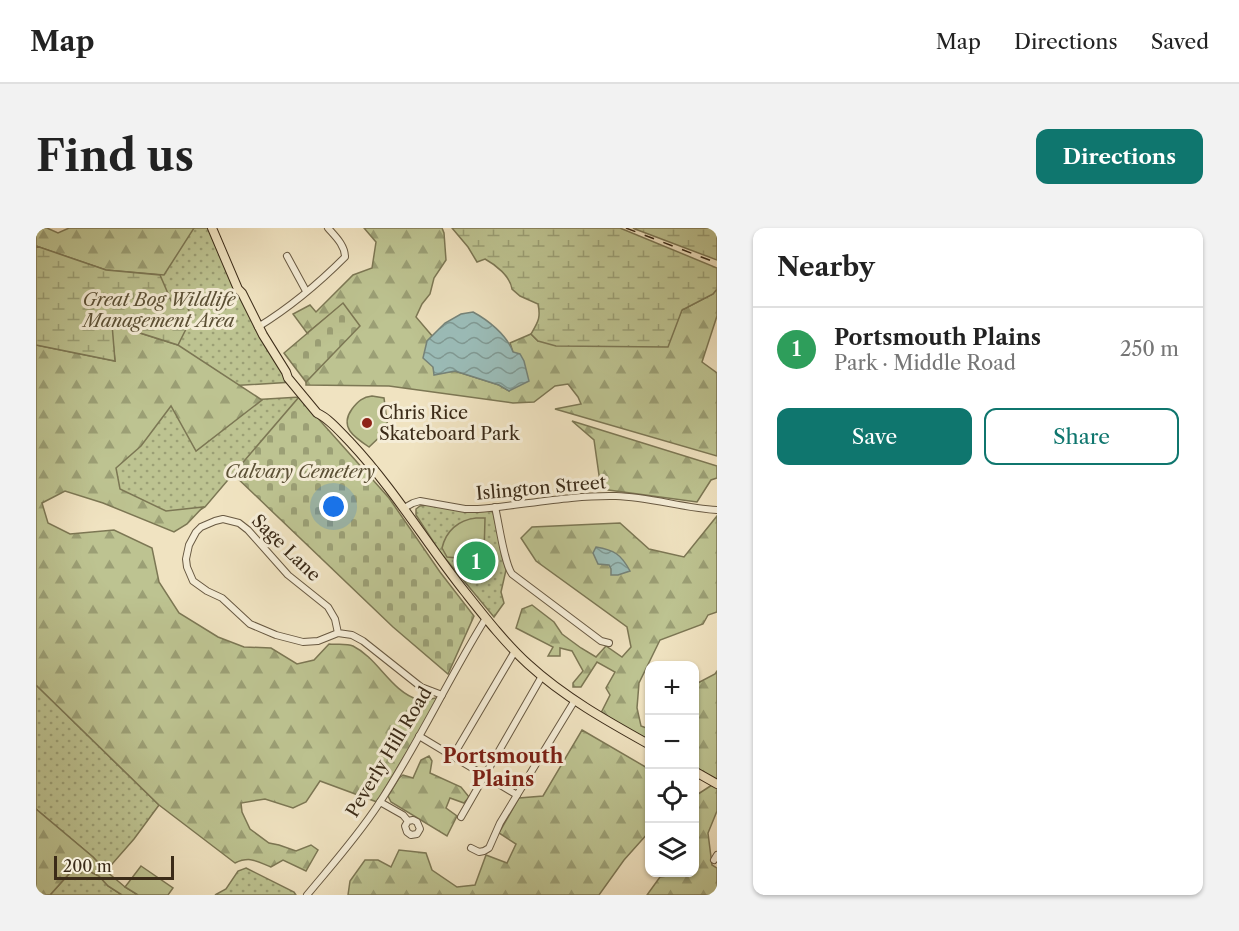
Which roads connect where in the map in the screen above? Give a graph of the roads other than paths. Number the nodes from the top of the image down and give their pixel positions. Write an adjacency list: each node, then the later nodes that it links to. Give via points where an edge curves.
1 (214, 228): 5 (main road)
2 (328, 228): 4 (street, via 345,256)
3 (287, 256): 4 (street)
4 (306, 291): 5 (street)
5 (258, 327): 7 (main road, via 288,378 368,462)
6 (495, 507): 7 (street, Islington Street, via 471,509 420,501); 8 (street, Islington Street, via 616,496); 11 (street, via 510,571 592,635)
7 (404, 508): 9 (main road)
8 (717, 510)
9 (486, 618): 12 (main road); 14 (street, Peverly Hill Road)
10 (338, 633): 10 (street, Sage Lane, via 303,642 250,624 222,598 193,581 186,559 196,532 215,520 239,523 288,575 328,607); 14 (street, via 358,637 421,687)
11 (609, 643)
12 (514, 651): 13 (main road); 18 (street)
13 (542, 675): 15 (main road); 20 (street)
14 (442, 695): 16 (street, Peverly Hill Road)
15 (575, 700): 17 (main road); 22 (street)
16 (419, 736): 18 (street); 23 (street, Peverly Hill Road)
17 (645, 742)
18 (453, 756): 20 (street)
19 (699, 774): 21 (main road)
20 (485, 775): 22 (street); 24 (street)
21 (717, 784)
22 (517, 795): 26 (street, via 489,848 479,852)
23 (380, 802): 25 (street); 27 (street, Peverly Hill Road)
24 (461, 817)
25 (408, 822)
26 (471, 848)
27 (307, 895)

